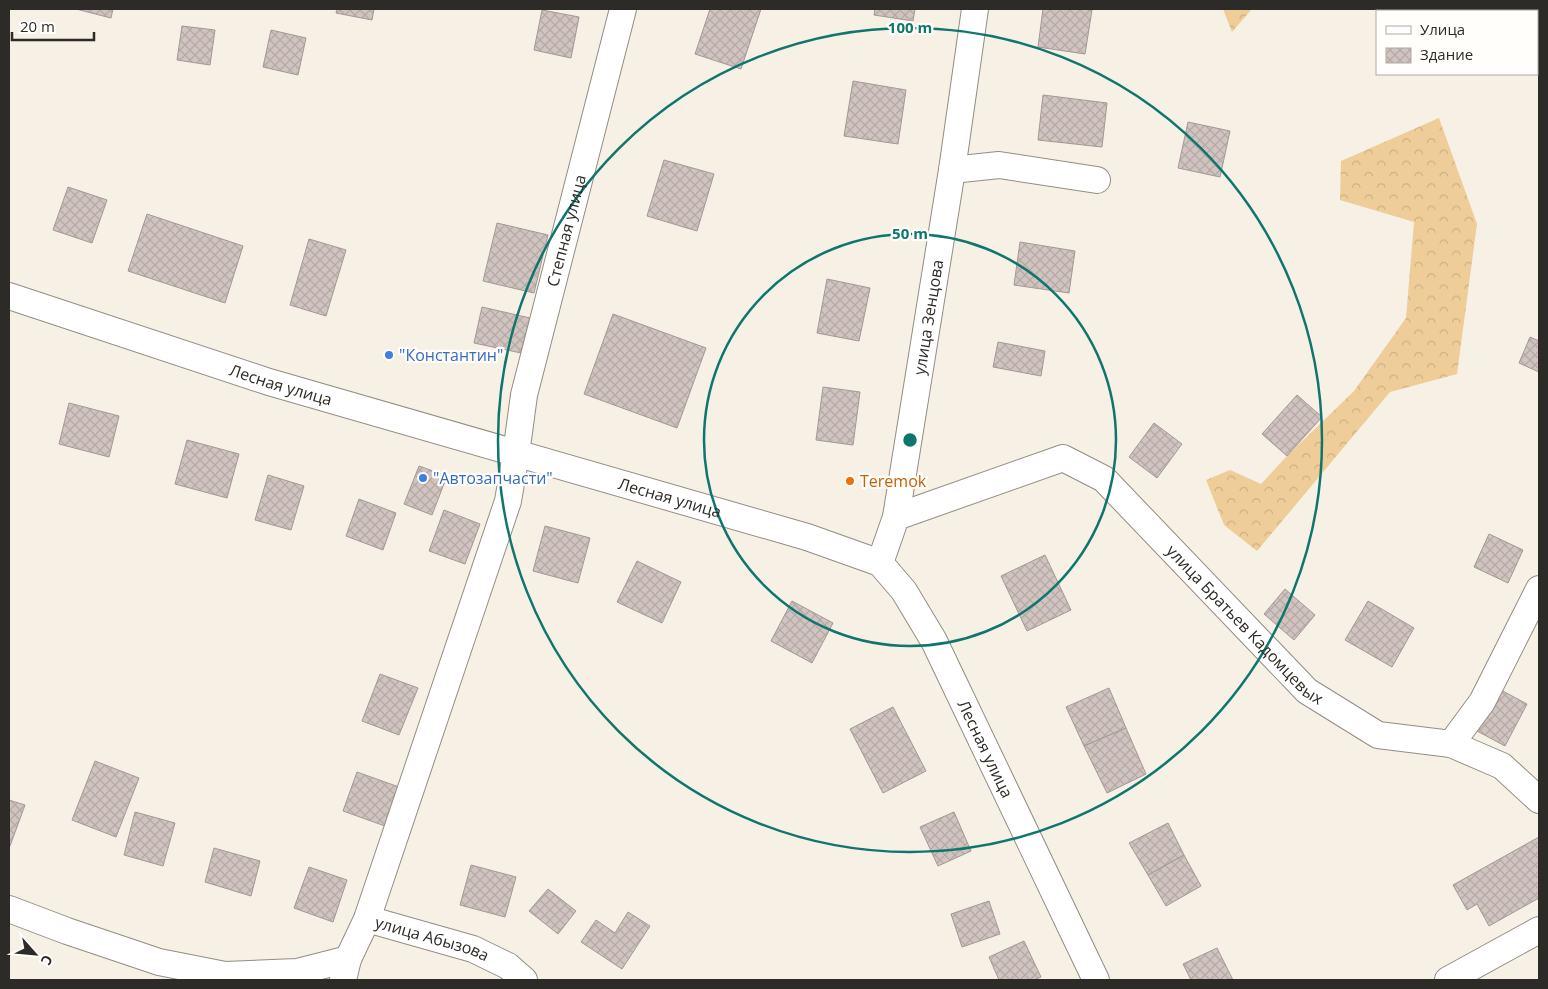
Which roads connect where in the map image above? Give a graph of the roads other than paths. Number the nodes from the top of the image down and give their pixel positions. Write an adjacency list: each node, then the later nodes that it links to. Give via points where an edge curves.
1 (623, 9): 6 (street, Степная улица, via 524,395)
2 (975, 9): 3 (street, улица Зенцова)
3 (952, 170): 4 (street, via 999,165); 7 (street, улица Зенцова)
4 (1097, 180)
5 (9, 296): 6 (street, Лесная улица, via 269,382)
6 (516, 454): 8 (street, Лесная улица, via 807,537); 13 (street, Степная улица, via 508,501)
7 (896, 517): 8 (street, улица Зенцова); 10 (street, улица Братьев Кадомцевых, via 1063,458 1104,479 1307,692 1378,735)
8 (880, 563): 17 (street, Лесная улица, via 904,591 934,641)
9 (1539, 589): 10 (street, via 1482,702)
10 (1450, 744): 11 (street, улица Братьев Кадомцевых, via 1502,766)
11 (1539, 800)
12 (9, 909): 15 (street, улица Абызова, via 159,962 225,975)
13 (368, 919): 15 (street, улица Абызова); 16 (street, улица Абызова, via 473,949 508,966)
14 (1539, 930): 18 (street)
15 (345, 970)
16 (524, 980)
17 (1096, 980)
18 (1448, 980)

